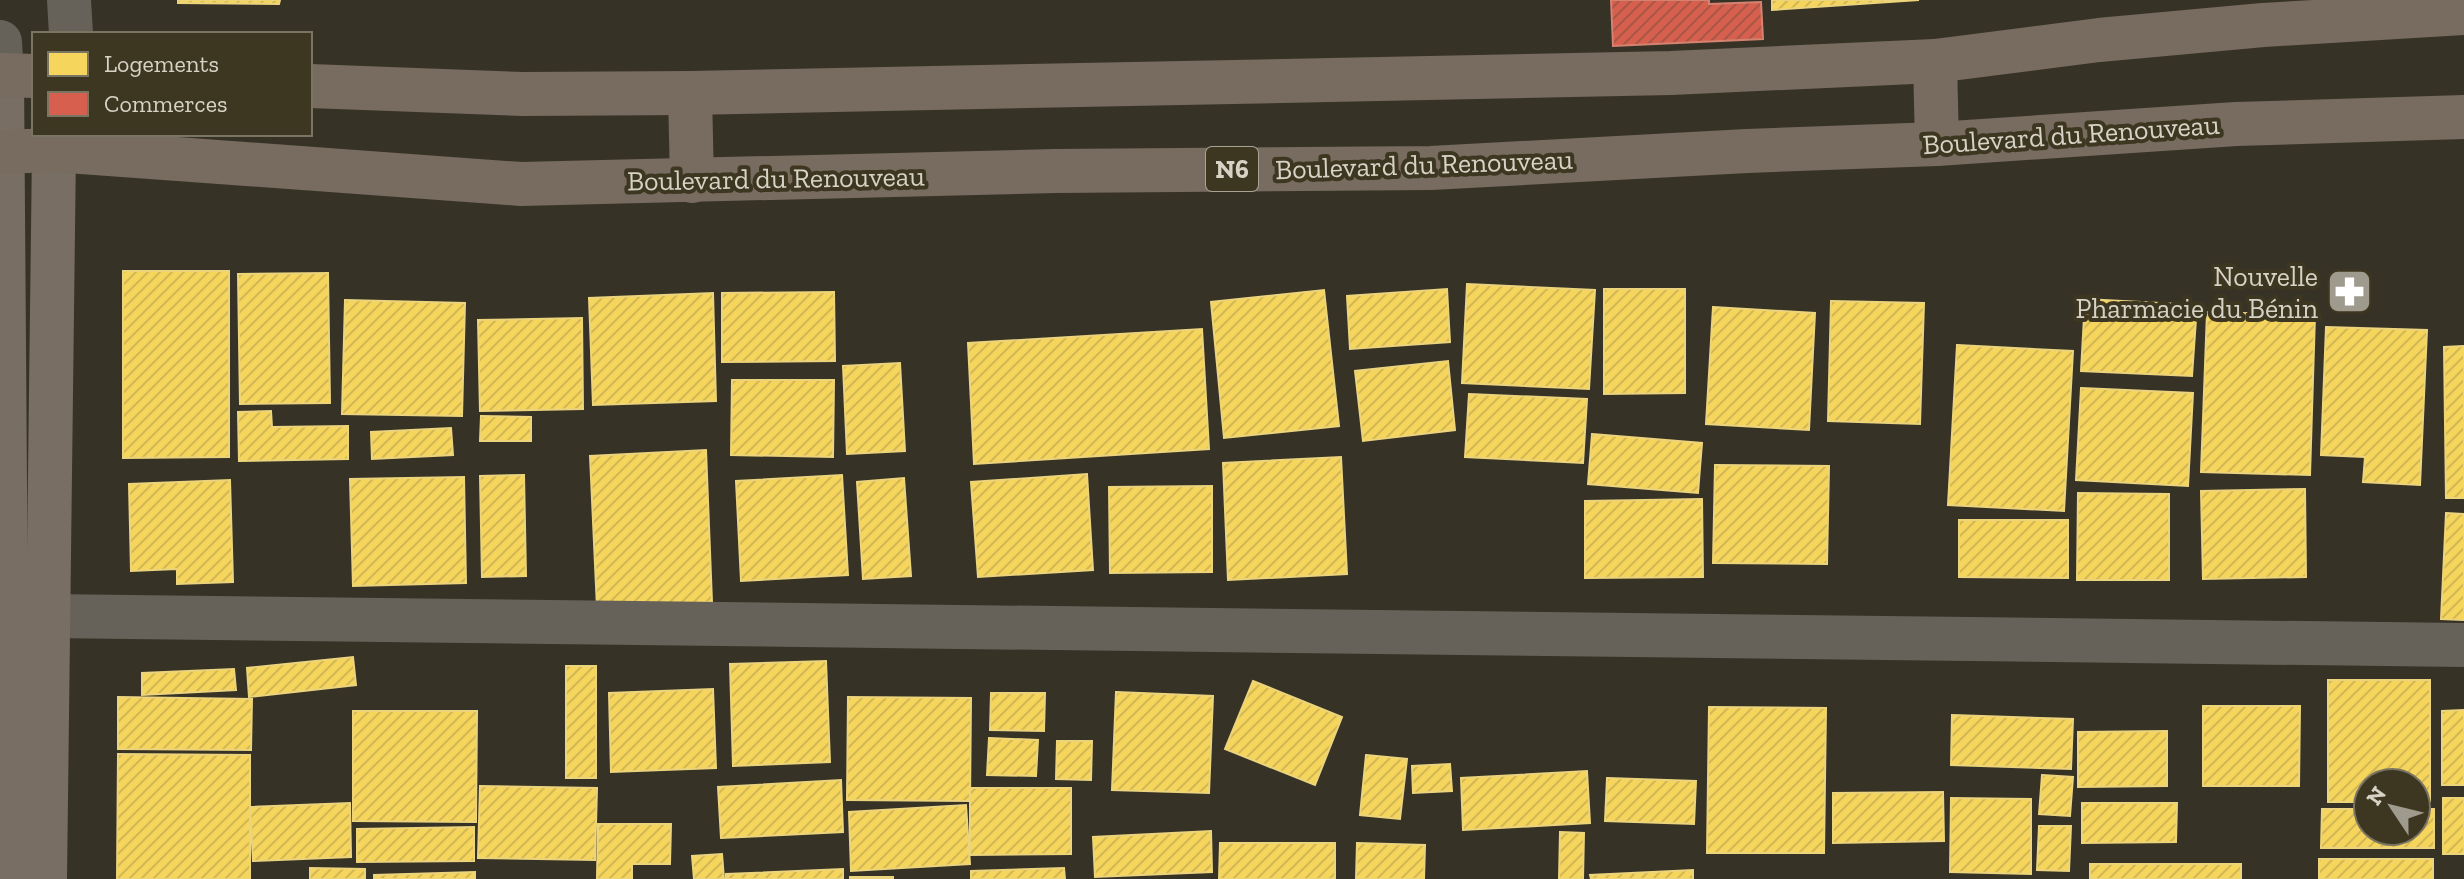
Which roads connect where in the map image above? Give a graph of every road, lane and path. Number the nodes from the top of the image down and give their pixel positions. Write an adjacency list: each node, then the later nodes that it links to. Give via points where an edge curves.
1 (69, 0): 3 (street)
2 (2464, 13): 4 (highway, via 2129,37)
3 (71, 32)
4 (1935, 61): 7 (highway, via 1671,73); 10 (highway)
5 (9, 67): 11 (main road)
6 (312, 86): 7 (highway, via 523,94)
7 (690, 93): 12 (highway)
8 (2464, 117): 10 (highway, Boulevard du Renouveau / N6, via 2236,124)
9 (56, 142): 11 (highway, Boulevard du Renouveau / N6); 12 (highway, Boulevard du Renouveau / N6, via 521,184); 13 (main road)
10 (1937, 144): 12 (highway, Boulevard du Renouveau / N6, via 1431,168)
11 (0, 152): 14 (main road)
12 (692, 181)
13 (48, 616): 14 (street); 15 (street); 17 (main road)
14 (3, 618): 16 (main road)
15 (2464, 645)
16 (3, 879)
17 (45, 879)

